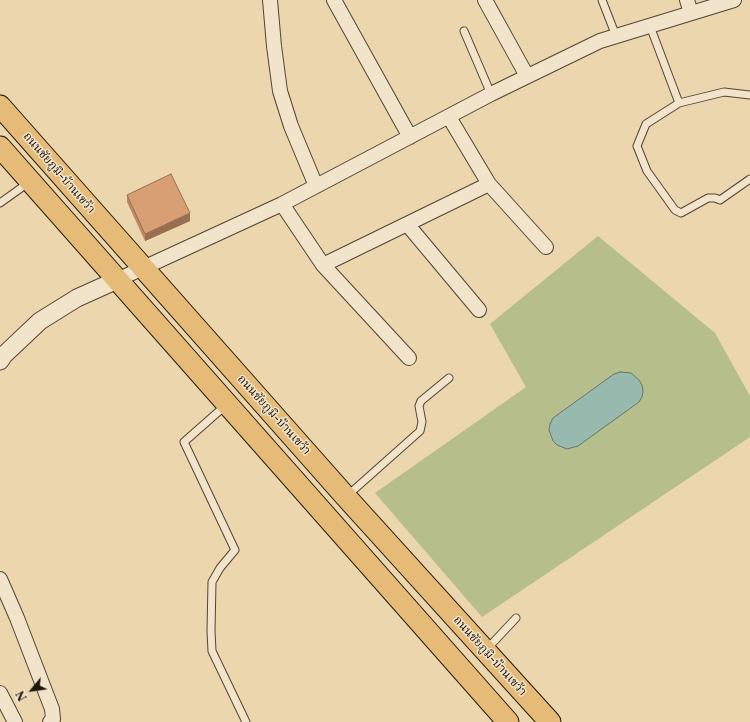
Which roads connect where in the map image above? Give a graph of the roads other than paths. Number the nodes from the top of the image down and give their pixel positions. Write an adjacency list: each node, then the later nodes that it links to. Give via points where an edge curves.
1 (270, 0): 21 (street, via 280,91 291,126)
2 (334, 0): 16 (street)
3 (485, 0): 10 (street)
4 (602, 0): 9 (lane)
5 (733, 0): 6 (street)
6 (689, 7): 7 (street)
7 (650, 26): 9 (street); 13 (lane)
8 (464, 31): 11 (lane)
9 (616, 36): 10 (street)
10 (527, 76): 11 (street)
11 (491, 94): 15 (street)
12 (750, 95): 13 (lane, via 724,92)
13 (679, 103): 18 (lane, via 646,124 637,146 647,171 675,210 681,213 708,198 720,200)
14 (0, 106): 27 (main road, ถนนชัยภูมิ-บ้านเขว้า)
15 (449, 117): 16 (street); 20 (street)
16 (410, 137): 21 (street)
17 (0, 147): 19 (main road)
18 (750, 179)
19 (30, 181): 22 (lane); 28 (main road)
20 (489, 184): 24 (street); 25 (street)
21 (316, 186): 23 (street)
22 (0, 203)
23 (282, 204): 26 (street); 27 (street)
24 (407, 224): 26 (street); 29 (street)
25 (546, 247)
26 (324, 266): 30 (street)
27 (143, 268): 28 (street); 34 (main road, ถนนชัยภูมิ-บ้านเขว้า)
28 (116, 280): 31 (street, via 76,298 40,321); 33 (main road)
29 (478, 310)
30 (409, 358)
31 (0, 360)
32 (449, 378): 34 (lane, via 421,401 420,431)
33 (227, 405): 41 (lane, via 184,442 235,550 212,582 212,651); 42 (main road)
34 (346, 497): 37 (main road, ถนนชัยภูมิ-บ้านเขว้า)
35 (0, 579): 40 (street, via 52,709)
36 (516, 618): 37 (lane)
37 (486, 651): 43 (main road, ถนนชัยภูมิ-บ้านเขว้า)
38 (0, 693): 39 (street)
39 (15, 722)
40 (50, 722)
41 (246, 722)
42 (508, 722)
43 (550, 722)

